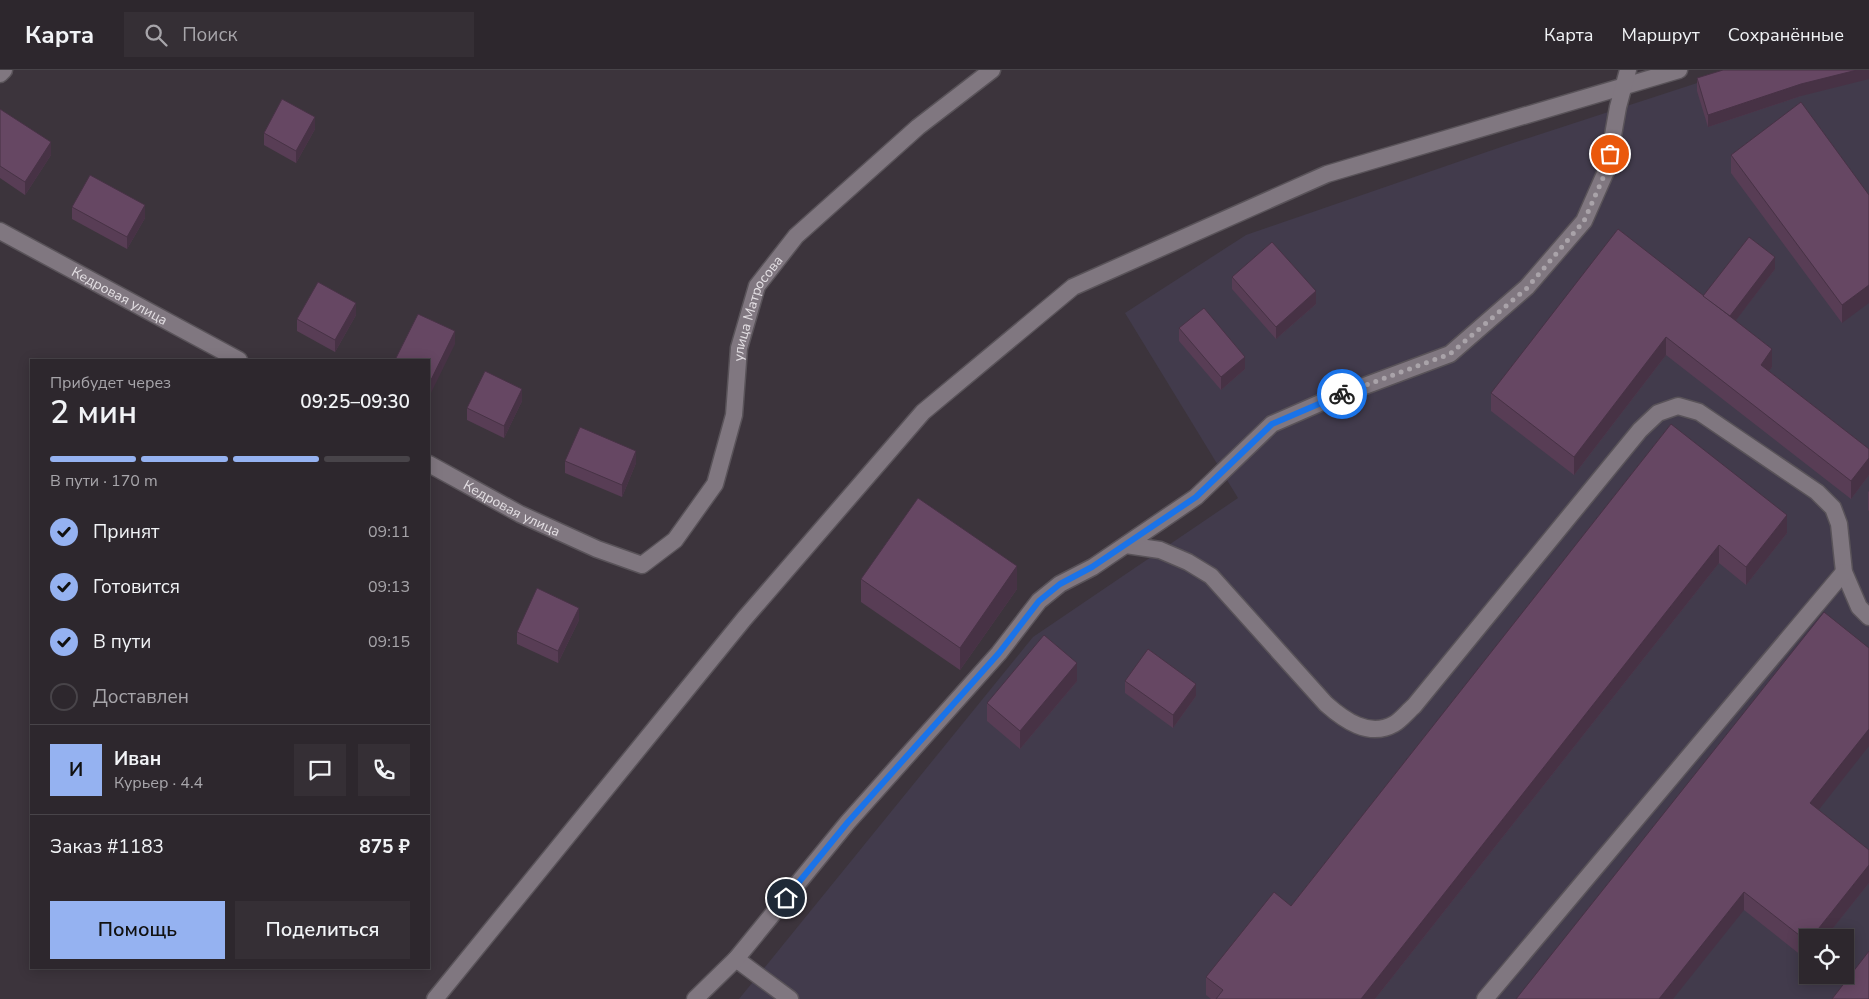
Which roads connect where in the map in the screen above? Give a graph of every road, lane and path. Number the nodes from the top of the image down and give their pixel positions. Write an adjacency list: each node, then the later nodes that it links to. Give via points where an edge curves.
1 (4, 70): 4 (lane)
2 (992, 70): 10 (lane, улица Матросова, via 918,127 796,236 757,286 739,348 734,415 715,484 675,540 642,565)
3 (1679, 70): 5 (lane)
4 (0, 74)
5 (1626, 78): 9 (lane, via 1607,169 1584,221 1527,288 1450,354 1272,424 1196,497); 14 (lane, via 1327,174 1073,287 923,412 744,619)
6 (0, 231): 7 (lane, Кедровая улица)
7 (237, 359)
8 (430, 465): 10 (lane, Кедровая улица, via 520,514)
9 (1126, 545): 11 (lane, via 1160,550 1211,576 1326,704 1359,727 1378,730 1394,724 1414,706 1640,430 1658,413 1678,406 1699,412 1817,492 1833,508 1839,524); 13 (lane, via 1060,584 1039,601 999,653 848,822)
10 (597, 549)
11 (1844, 572): 12 (lane, via 1859,607); 17 (lane)
12 (1869, 618)
13 (736, 959): 15 (lane); 16 (lane)
14 (435, 999)
15 (695, 999)
16 (790, 999)
17 (1485, 999)

